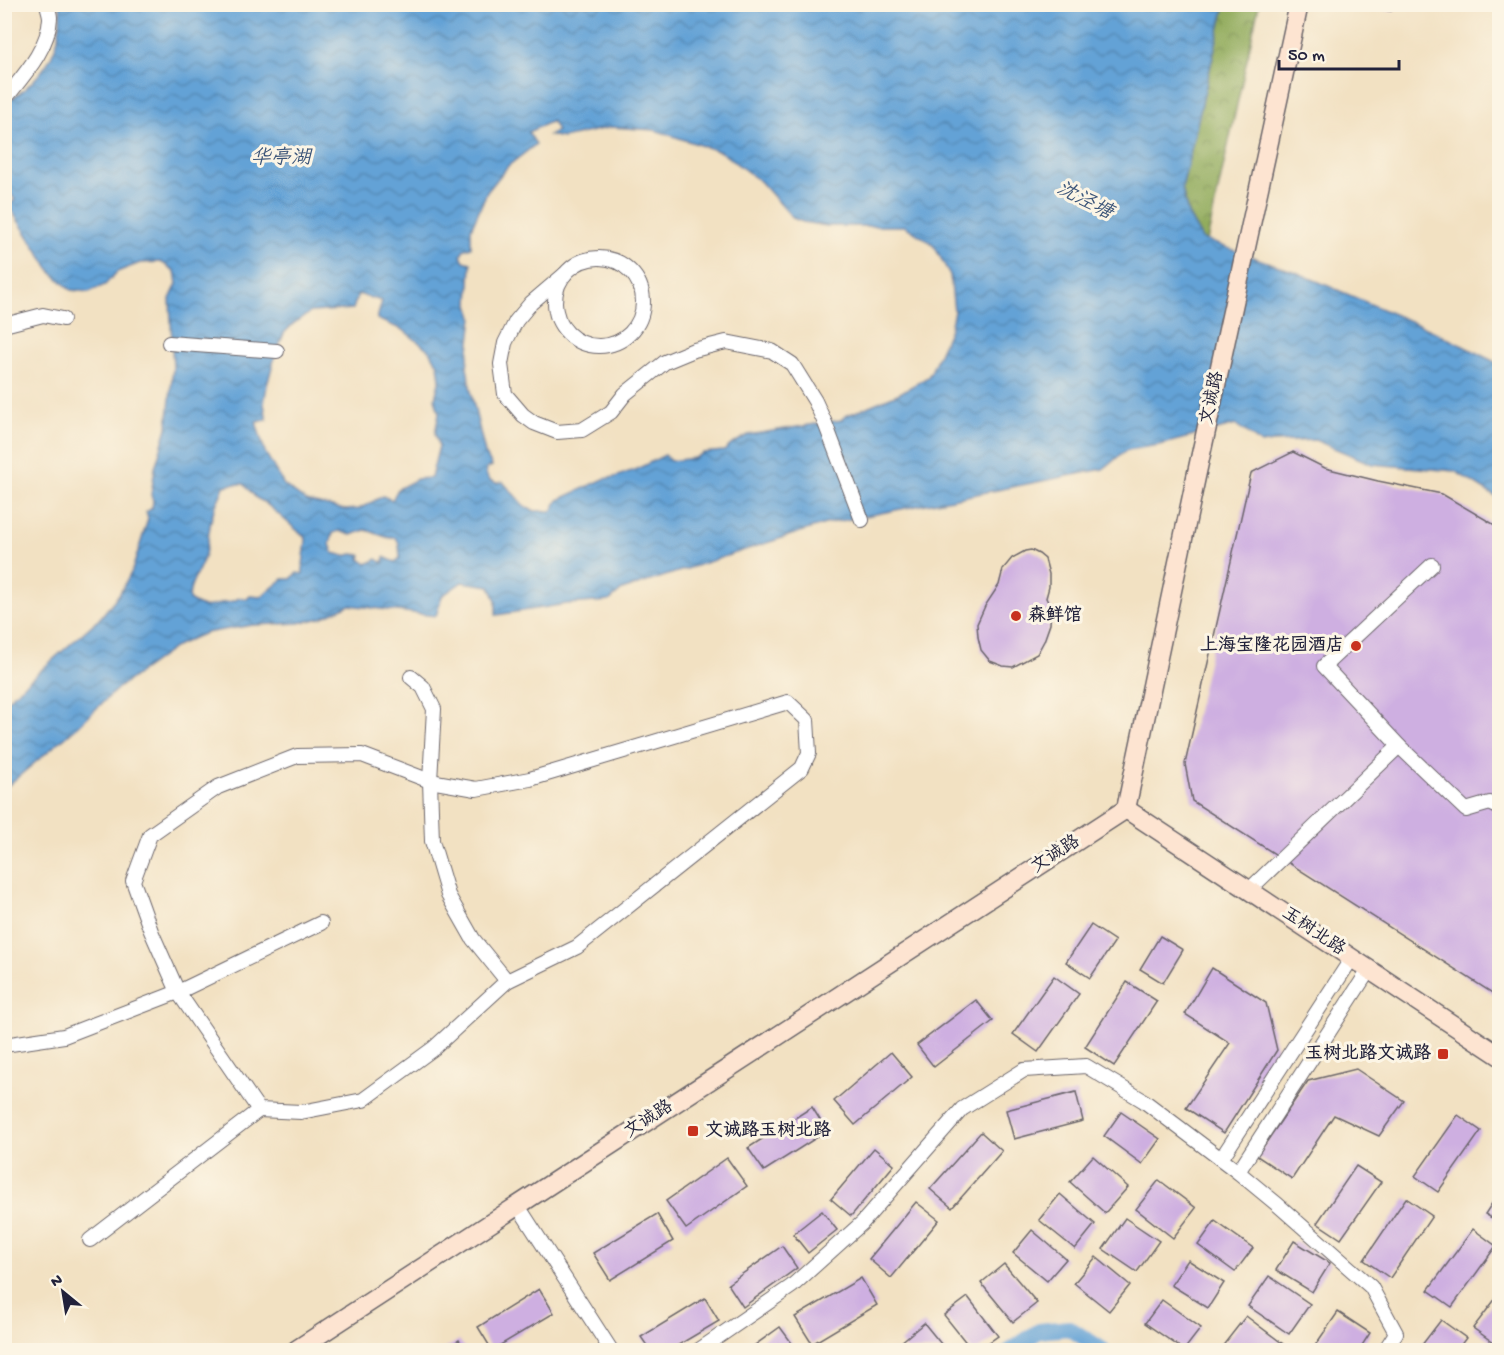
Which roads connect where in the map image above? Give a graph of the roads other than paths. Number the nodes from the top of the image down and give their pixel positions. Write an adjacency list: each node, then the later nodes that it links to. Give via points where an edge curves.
1 (47, 4): 3 (street, via 50,18 44,45)
2 (1299, 4): 15 (street, 文诚路)
3 (8, 95)
4 (565, 274): 4 (street, via 576,264 603,258 629,270 643,294 639,322 630,334 603,347 574,340 556,316 554,301); 9 (street, via 531,303 505,343 501,364 505,394 523,415 557,432 582,430 611,412 625,394 665,362 726,342 772,351 792,364 815,401)
5 (63, 319): 6 (street, via 43,315)
6 (4, 325)
7 (169, 343): 8 (street)
8 (277, 351)
9 (862, 520)
10 (1432, 565): 12 (street, via 1324,666)
11 (411, 677): 13 (street, via 423,687 434,709)
12 (1399, 746): 14 (street, via 1466,810 1490,803); 16 (street)
13 (430, 781): 20 (street, via 432,841 448,896 472,939); 20 (street, via 476,789 530,779 788,702 807,720 809,753 802,768 577,947); 21 (street, via 362,755 297,756 218,787 150,835 134,881)
14 (1500, 808)
15 (1126, 809): 16 (street, 玉树北路); 27 (street, 文诚路)
16 (1249, 890): 18 (street, 玉树北路)
17 (321, 923): 21 (street)
18 (1352, 958): 19 (street, 玉树北路); 25 (street)
19 (1370, 970): 23 (street, 玉树北路); 26 (street)
20 (507, 981): 24 (street, via 435,1048 363,1100 301,1112)
21 (178, 992): 22 (street, via 64,1036); 24 (street)
22 (4, 1045)
23 (1500, 1056)
24 (259, 1110): 28 (street)
25 (1221, 1159): 26 (street); 31 (street, via 1144,1101 1086,1066 1024,1070 962,1109 862,1223 792,1286)
26 (1238, 1172): 32 (street, via 1371,1287 1396,1334)
27 (518, 1206): 29 (street, 文诚路); 30 (street)
28 (90, 1240)
29 (296, 1350)
30 (611, 1350)
31 (699, 1350)
32 (1385, 1350)

